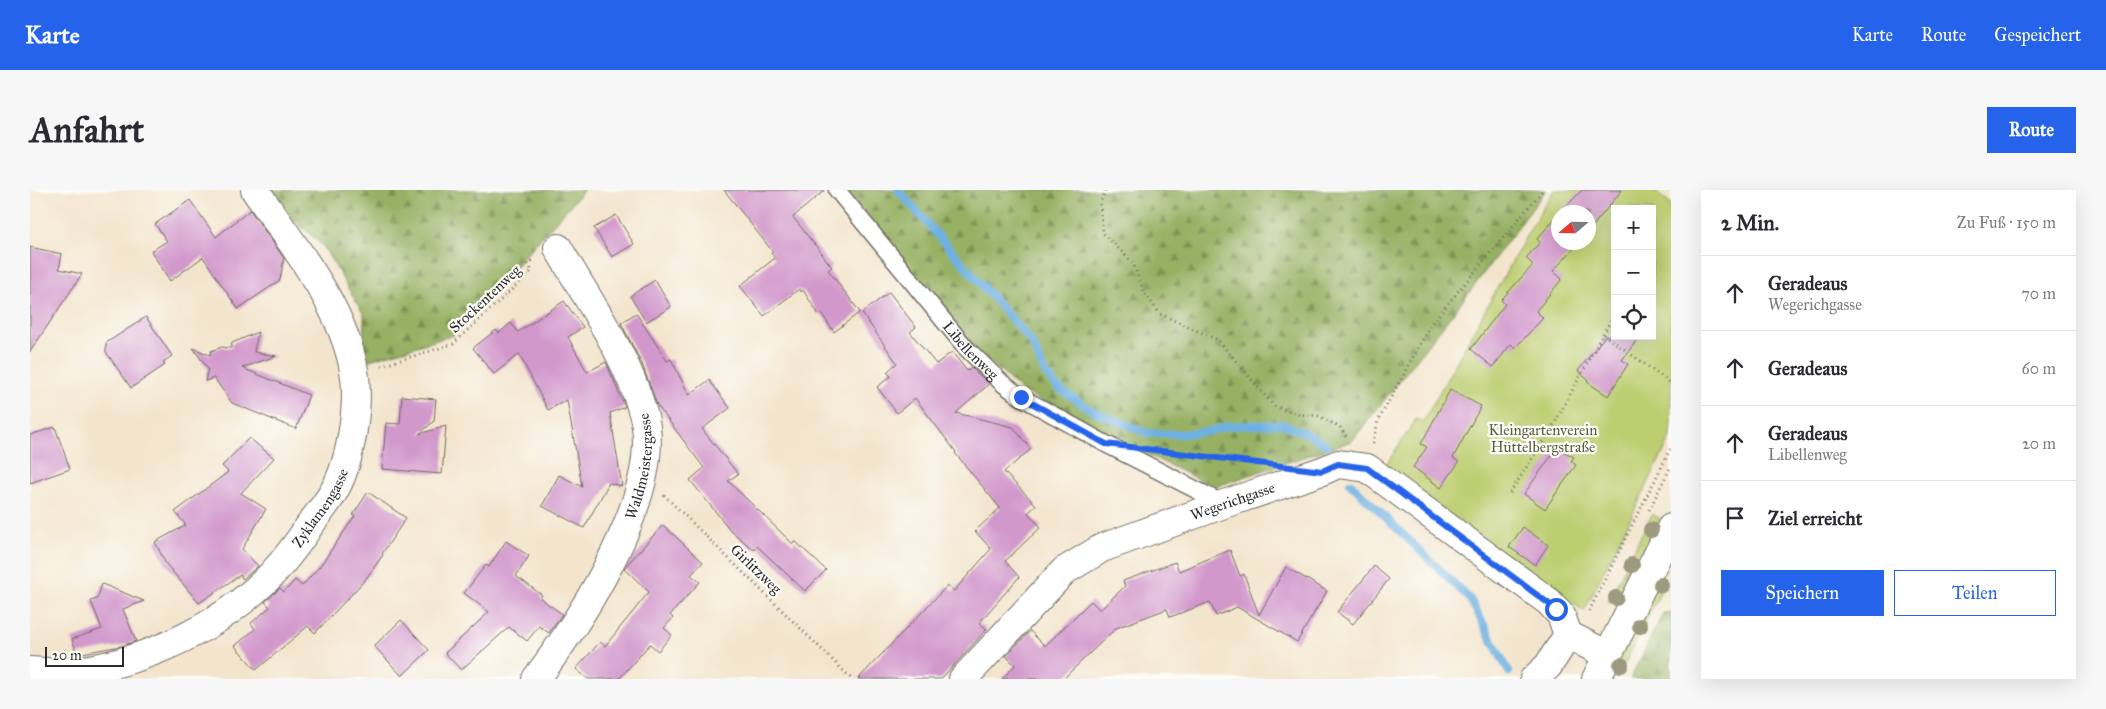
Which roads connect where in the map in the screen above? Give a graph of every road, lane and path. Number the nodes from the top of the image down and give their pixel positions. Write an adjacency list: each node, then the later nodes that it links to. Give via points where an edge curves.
1 (255, 190): 8 (street, Zyklamengasse, via 321,286 346,343)
2 (837, 190): 16 (lane, Libellenweg, via 966,348 1002,383 1106,444)
3 (1105, 190): 13 (path, via 1100,204 1104,233 1133,263 1144,292 1160,314 1218,340 1274,406 1297,414 1319,416 1340,427)
4 (1543, 190): 13 (path, via 1432,324 1378,421)
5 (549, 252): 8 (path, Stockentenweg, via 528,264 532,271 453,344 384,366 373,364); 14 (street, Waldmeistergasse, via 602,323 628,374 644,414 647,445)
6 (1611, 321): 7 (path)
7 (1603, 334): 9 (path); 15 (path, via 1553,426)
8 (354, 372): 19 (street, Zyklamengasse, via 356,413 349,453 335,490 293,550 266,581 204,629 134,660 96,671 63,674)
9 (1671, 382)
10 (1671, 448): 18 (path, via 1588,613 1584,630)
11 (1165, 452): 12 (path)
12 (1263, 464)
13 (1367, 468): 16 (street, Wegerichgasse, via 1338,464); 18 (street, Wegerichgasse, via 1549,602)
14 (644, 476): 20 (street, Waldmeistergasse, via 631,514 595,590); 21 (path, Girlitzweg)
15 (1510, 493)
16 (1224, 504): 22 (street, Wegerichgasse, via 1102,548 1064,571)
17 (1671, 528): 18 (street)
18 (1587, 644): 23 (street, via 1548,666); 24 (street)
19 (30, 671)
20 (536, 679)
21 (852, 679)
22 (963, 679)
23 (1534, 679)
24 (1596, 679)

